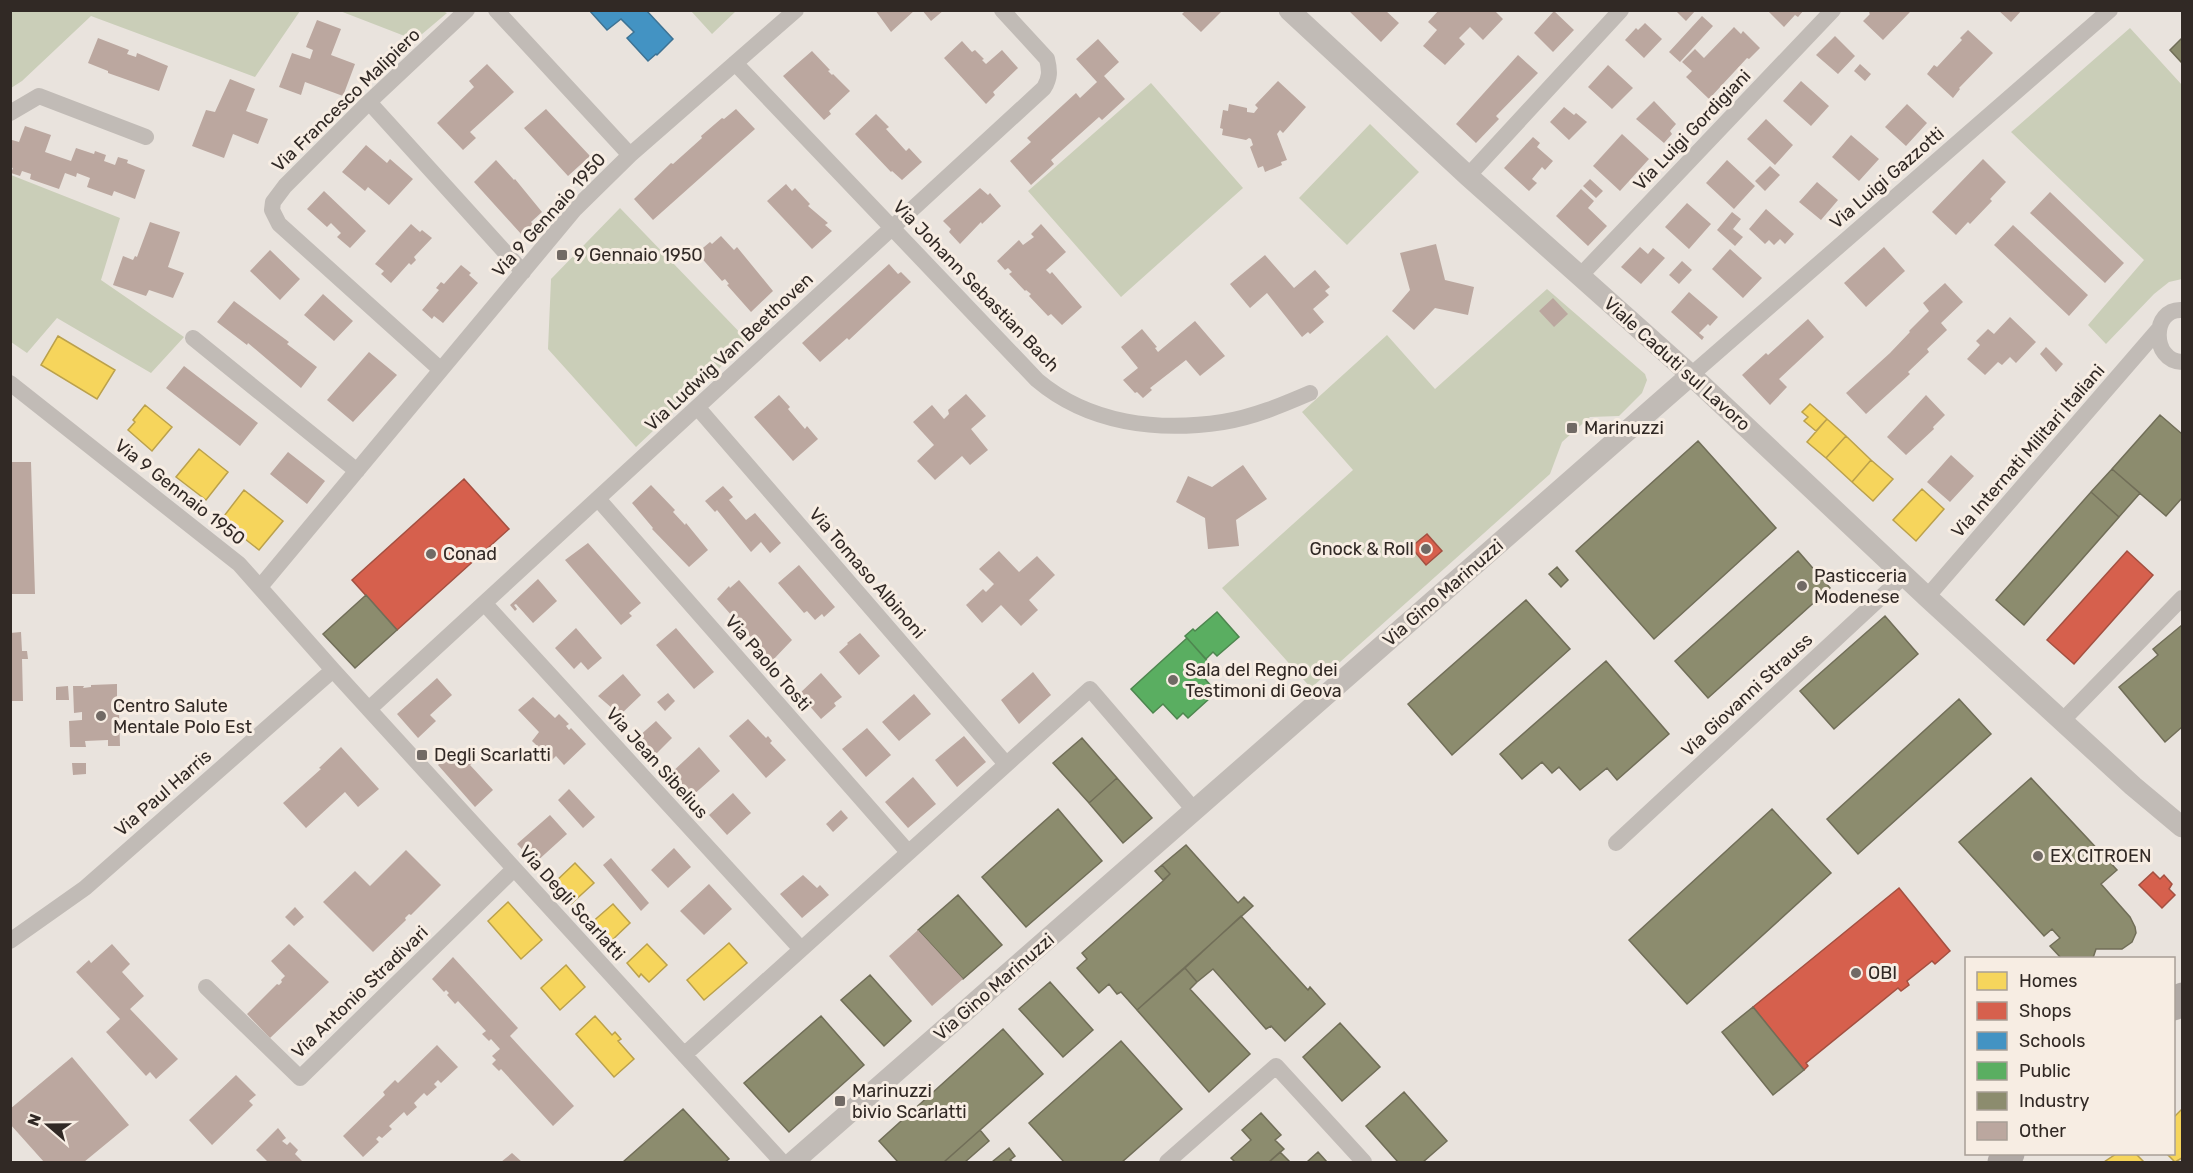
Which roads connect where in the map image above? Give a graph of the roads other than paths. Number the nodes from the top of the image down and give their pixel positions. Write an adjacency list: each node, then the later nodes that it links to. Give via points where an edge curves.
1 (467, 10): 10 (street, Via Francesco Malipiero)
2 (496, 10): 13 (street)
3 (796, 10): 9 (street, Via 9 Gennaio 1950)
4 (1002, 10): 15 (street, Via Ludwig Van Beethoven, via 1047,59 1050,70 1044,88)
5 (1621, 10): 14 (street)
6 (1833, 10): 17 (street, Via Luigi Gordigiani)
7 (2110, 10): 23 (street, Via Luigi Gazzotti)
8 (1294, 12): 14 (street, Viale Caduti sul Lavoro)
9 (735, 63): 13 (street, Via 9 Gennaio 1950); 15 (street, Via Johann Sebastian Bach)
10 (369, 102): 16 (street); 22 (street, Via Francesco Malipiero, via 285,186 272,210 279,224)
11 (10, 113): 12 (street, via 39,96)
12 (146, 137)
13 (630, 155): 16 (street, Via 9 Gennaio 1950, via 575,209)
14 (1468, 176): 17 (street, Viale Caduti sul Lavoro)
15 (892, 228): 25 (street, Via Johann Sebastian Bach, via 1037,380 1054,395 1094,414 1134,424 1181,426 1225,422); 26 (street, Via Ludwig Van Beethoven)
16 (523, 272): 22 (street, Via 9 Gennaio 1950)
17 (1580, 276): 23 (street, Viale Caduti sul Lavoro)
18 (2182, 310): 19 (street, Via Internati Militari Italiani, via 2163,319)
19 (2158, 330): 21 (street, via 2159,345 2165,355); 31 (street, Via Internati Militari Italiani)
20 (193, 338): 27 (street)
21 (2182, 362)
22 (441, 370): 27 (street, Via 9 Gennaio 1950)
23 (1690, 375): 29 (street, Viale Caduti sul Lavoro); 38 (street, Via Gino Marinuzzi)
24 (10, 383): 30 (street, Via 9 Gennaio 1950, via 203,534)
25 (1310, 393)
26 (698, 408): 28 (street, Via Ludwig Van Beethoven); 37 (street, Via Tomaso Albinoni)
27 (357, 471): 30 (street, Via 9 Gennaio 1950)
28 (598, 500): 33 (street, Via Ludwig Van Beethoven); 42 (street, Via Paolo Tosti)
29 (1905, 575): 31 (street, Viale Caduti sul Lavoro); 41 (street, Via Giovanni Strauss)
30 (260, 586): 34 (street)
31 (1927, 597): 36 (street, Viale Caduti sul Lavoro)
32 (2182, 598): 36 (street)
33 (485, 604): 35 (street, Via Ludwig Van Beethoven); 45 (street, Via Jean Sibelius)
34 (333, 670): 35 (street, Via Degli Scarlatti); 44 (street, Via Paul Harris, via 85,888)
35 (369, 709): 43 (street, Via Degli Scarlatti)
36 (2062, 721): 39 (street, Viale Caduti sul Lavoro)
37 (1006, 764): 38 (street, via 1090,689); 42 (street)
38 (1195, 811): 49 (street, Via Gino Marinuzzi)
39 (2175, 822): 40 (street, Viale Caduti sul Lavoro)
40 (2182, 837)
41 (1616, 843)
42 (908, 852): 45 (street)
43 (514, 869): 46 (street, Via Antonio Stradivari, via 300,1078); 47 (street, Via Degli Scarlatti)
44 (10, 941)
45 (801, 949): 47 (street)
46 (207, 987)
47 (684, 1055): 48 (street, Via Degli Scarlatti)
48 (782, 1162)
49 (793, 1162)
50 (1169, 1162): 51 (street, via 1276,1066)
51 (1364, 1162)

